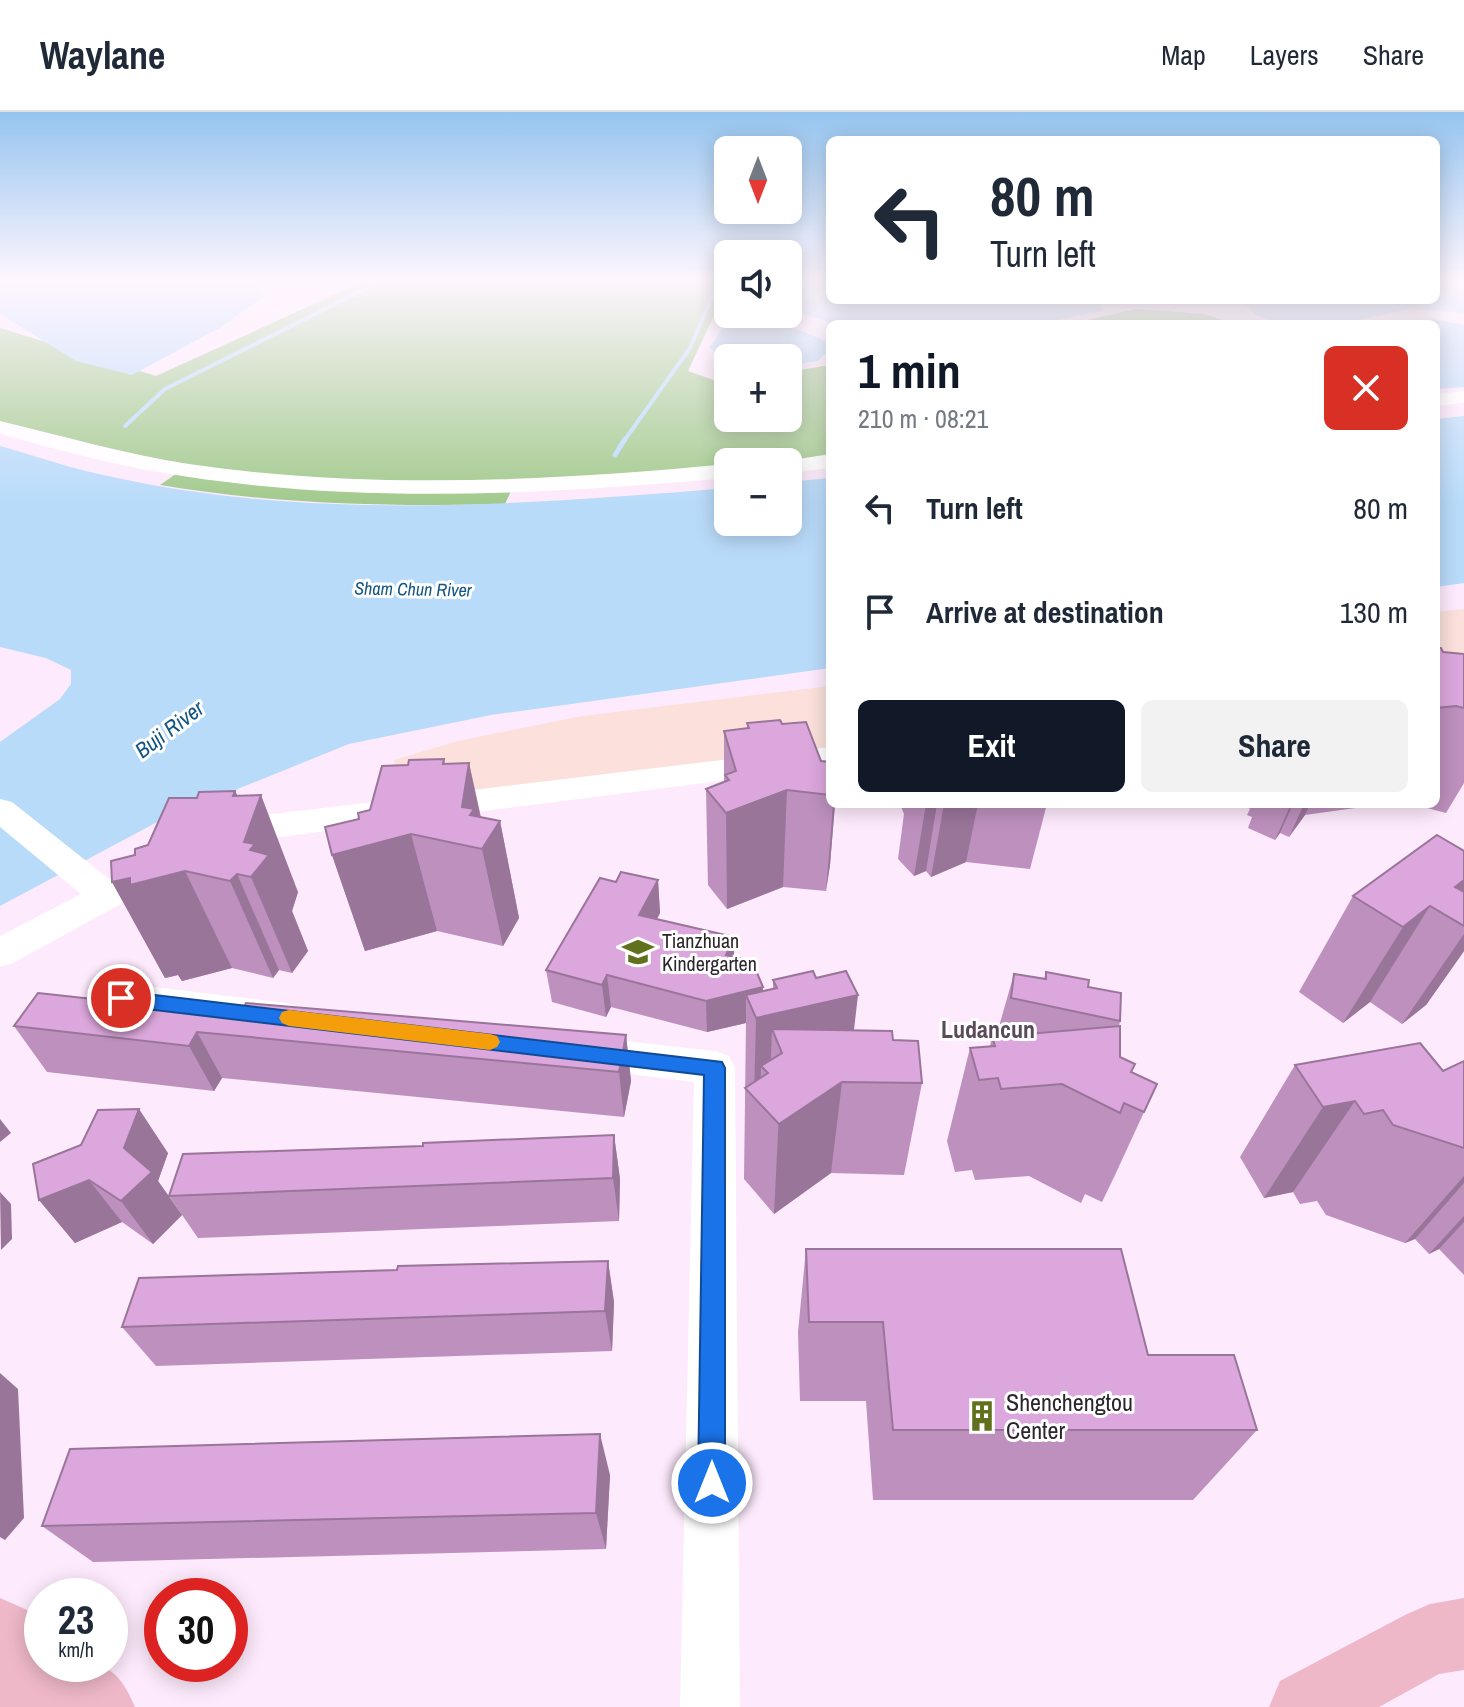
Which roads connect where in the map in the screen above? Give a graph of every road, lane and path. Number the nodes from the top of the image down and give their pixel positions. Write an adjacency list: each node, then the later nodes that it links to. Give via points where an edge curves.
1 (1464, 397): 2 (street)
2 (1440, 400)
3 (0, 427): 6 (street, via 111,456 213,474 332,484 458,488)
4 (826, 461): 5 (street)
5 (802, 464)
6 (714, 472)
7 (826, 757): 9 (street, via 231,830)
8 (0, 810): 9 (street)
9 (98, 888): 10 (street)
10 (0, 953)
11 (121, 998): 12 (street)
12 (324, 1022)
13 (543, 1048): 19 (street, via 715,1068)
14 (0, 1634): 18 (main road)
15 (1464, 1634): 20 (main road, via 1430,1640)
16 (0, 1702): 17 (main road)
17 (6, 1707)
18 (98, 1707)
19 (710, 1707)
20 (1306, 1707)

